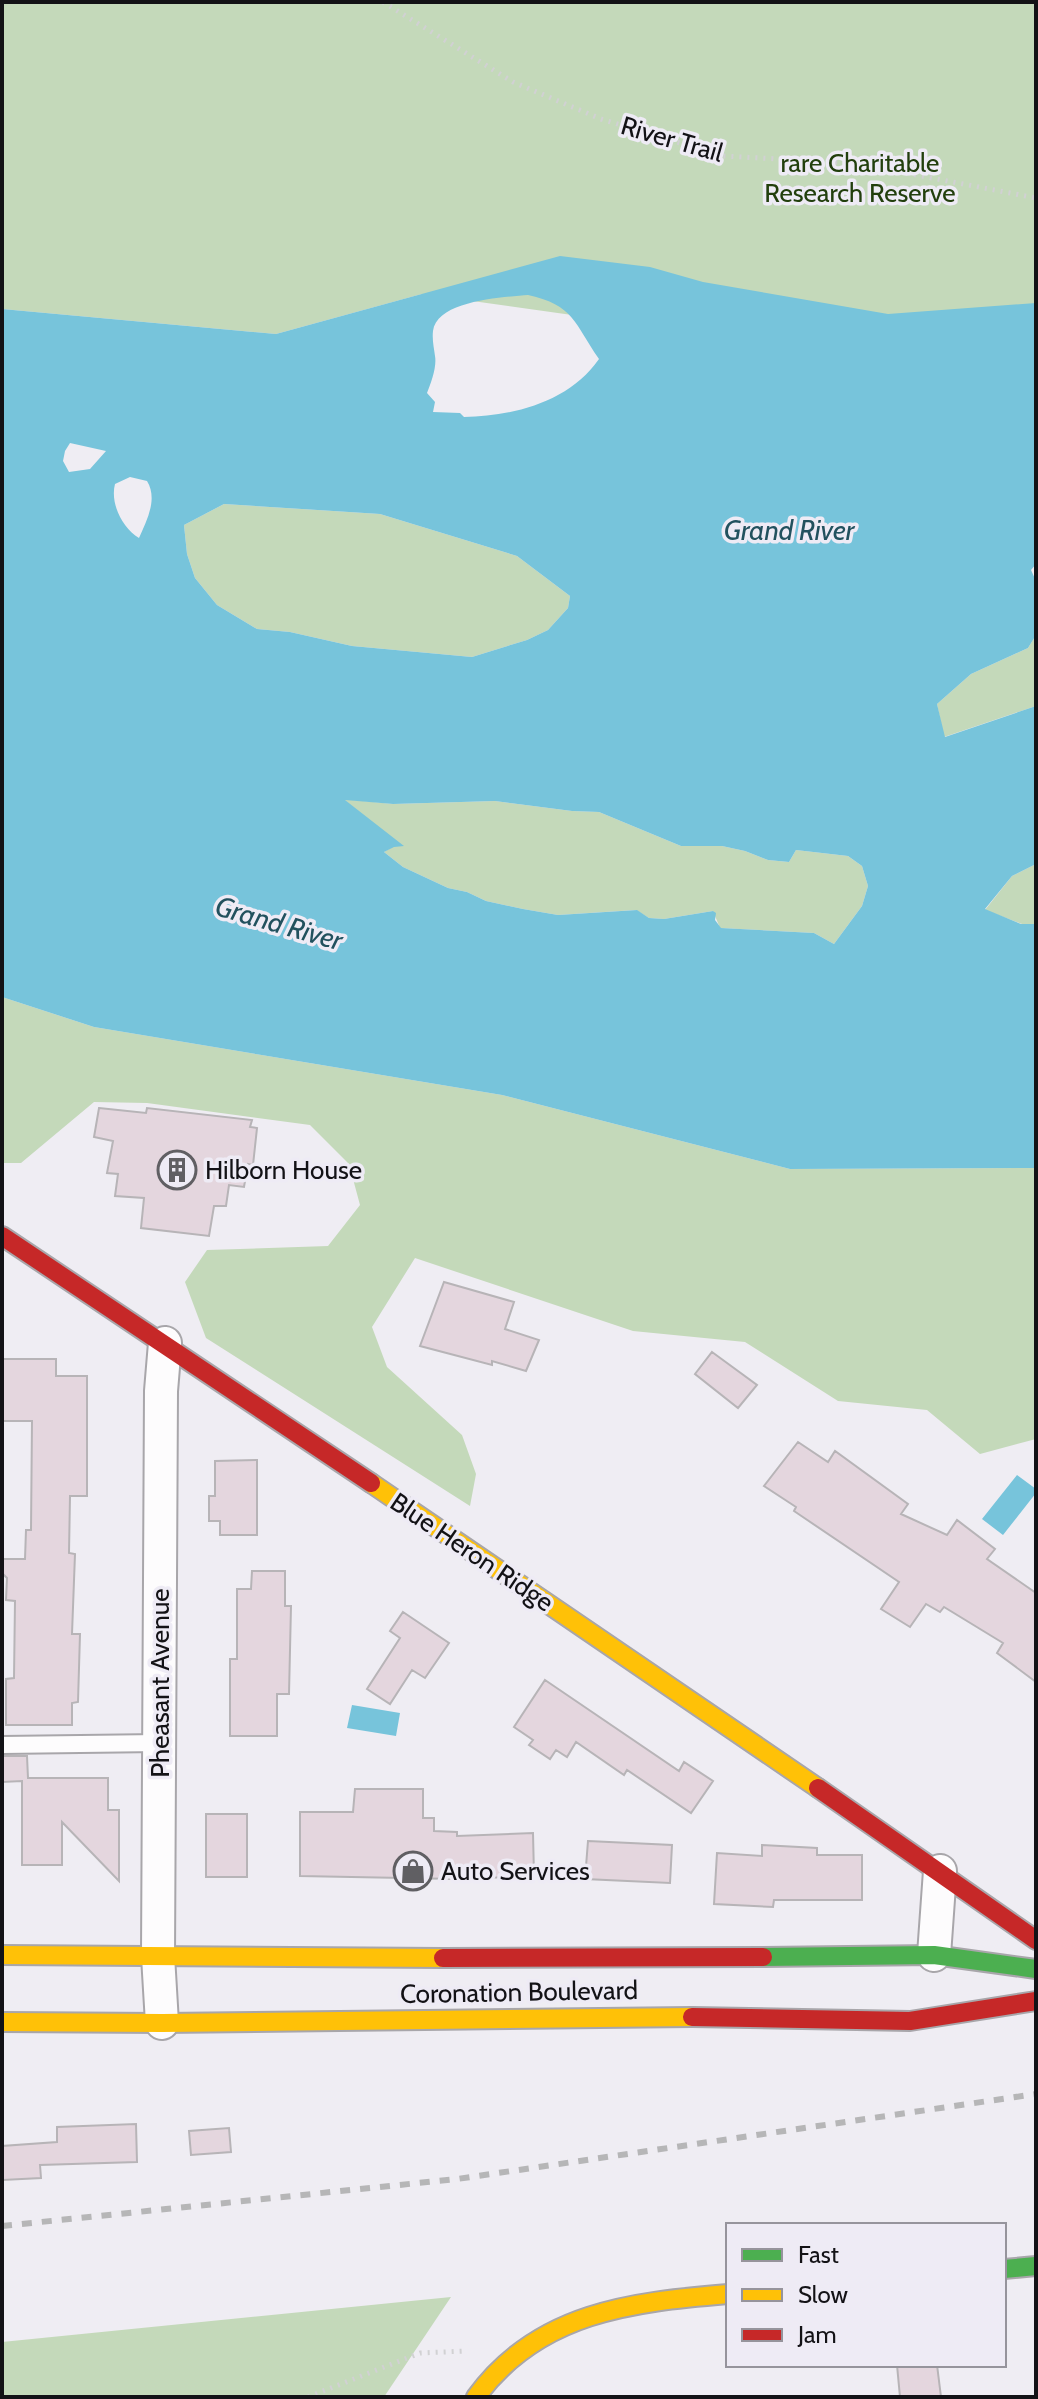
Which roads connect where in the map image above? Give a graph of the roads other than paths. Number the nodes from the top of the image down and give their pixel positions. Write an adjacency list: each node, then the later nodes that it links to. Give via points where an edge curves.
1 (2, 1236): 2 (main road, Blue Heron Ridge)
2 (165, 1343): 3 (street, Pheasant Avenue); 5 (main road, Blue Heron Ridge)
3 (159, 1743): 4 (lane); 9 (street, Pheasant Avenue)
4 (2, 1745)
5 (940, 1871): 6 (main road, Blue Heron Ridge); 8 (street)
6 (1036, 1940)
7 (2, 1955): 9 (main road, Coronation Boulevard)
8 (934, 1955): 9 (main road, Coronation Boulevard, via 624,1967); 10 (main road, Coronation Boulevard)
9 (158, 1956): 13 (street, Pheasant Avenue)
10 (1036, 1969)
11 (1036, 2001): 13 (main road, Coronation Boulevard, via 910,2021 626,2009)
12 (2, 2022): 13 (main road, Coronation Boulevard)
13 (162, 2023)
14 (1036, 2266): 15 (main road)
15 (1006, 2269)
16 (726, 2294): 17 (main road, via 632,2302 593,2311 551,2330 512,2359)
17 (476, 2397)

